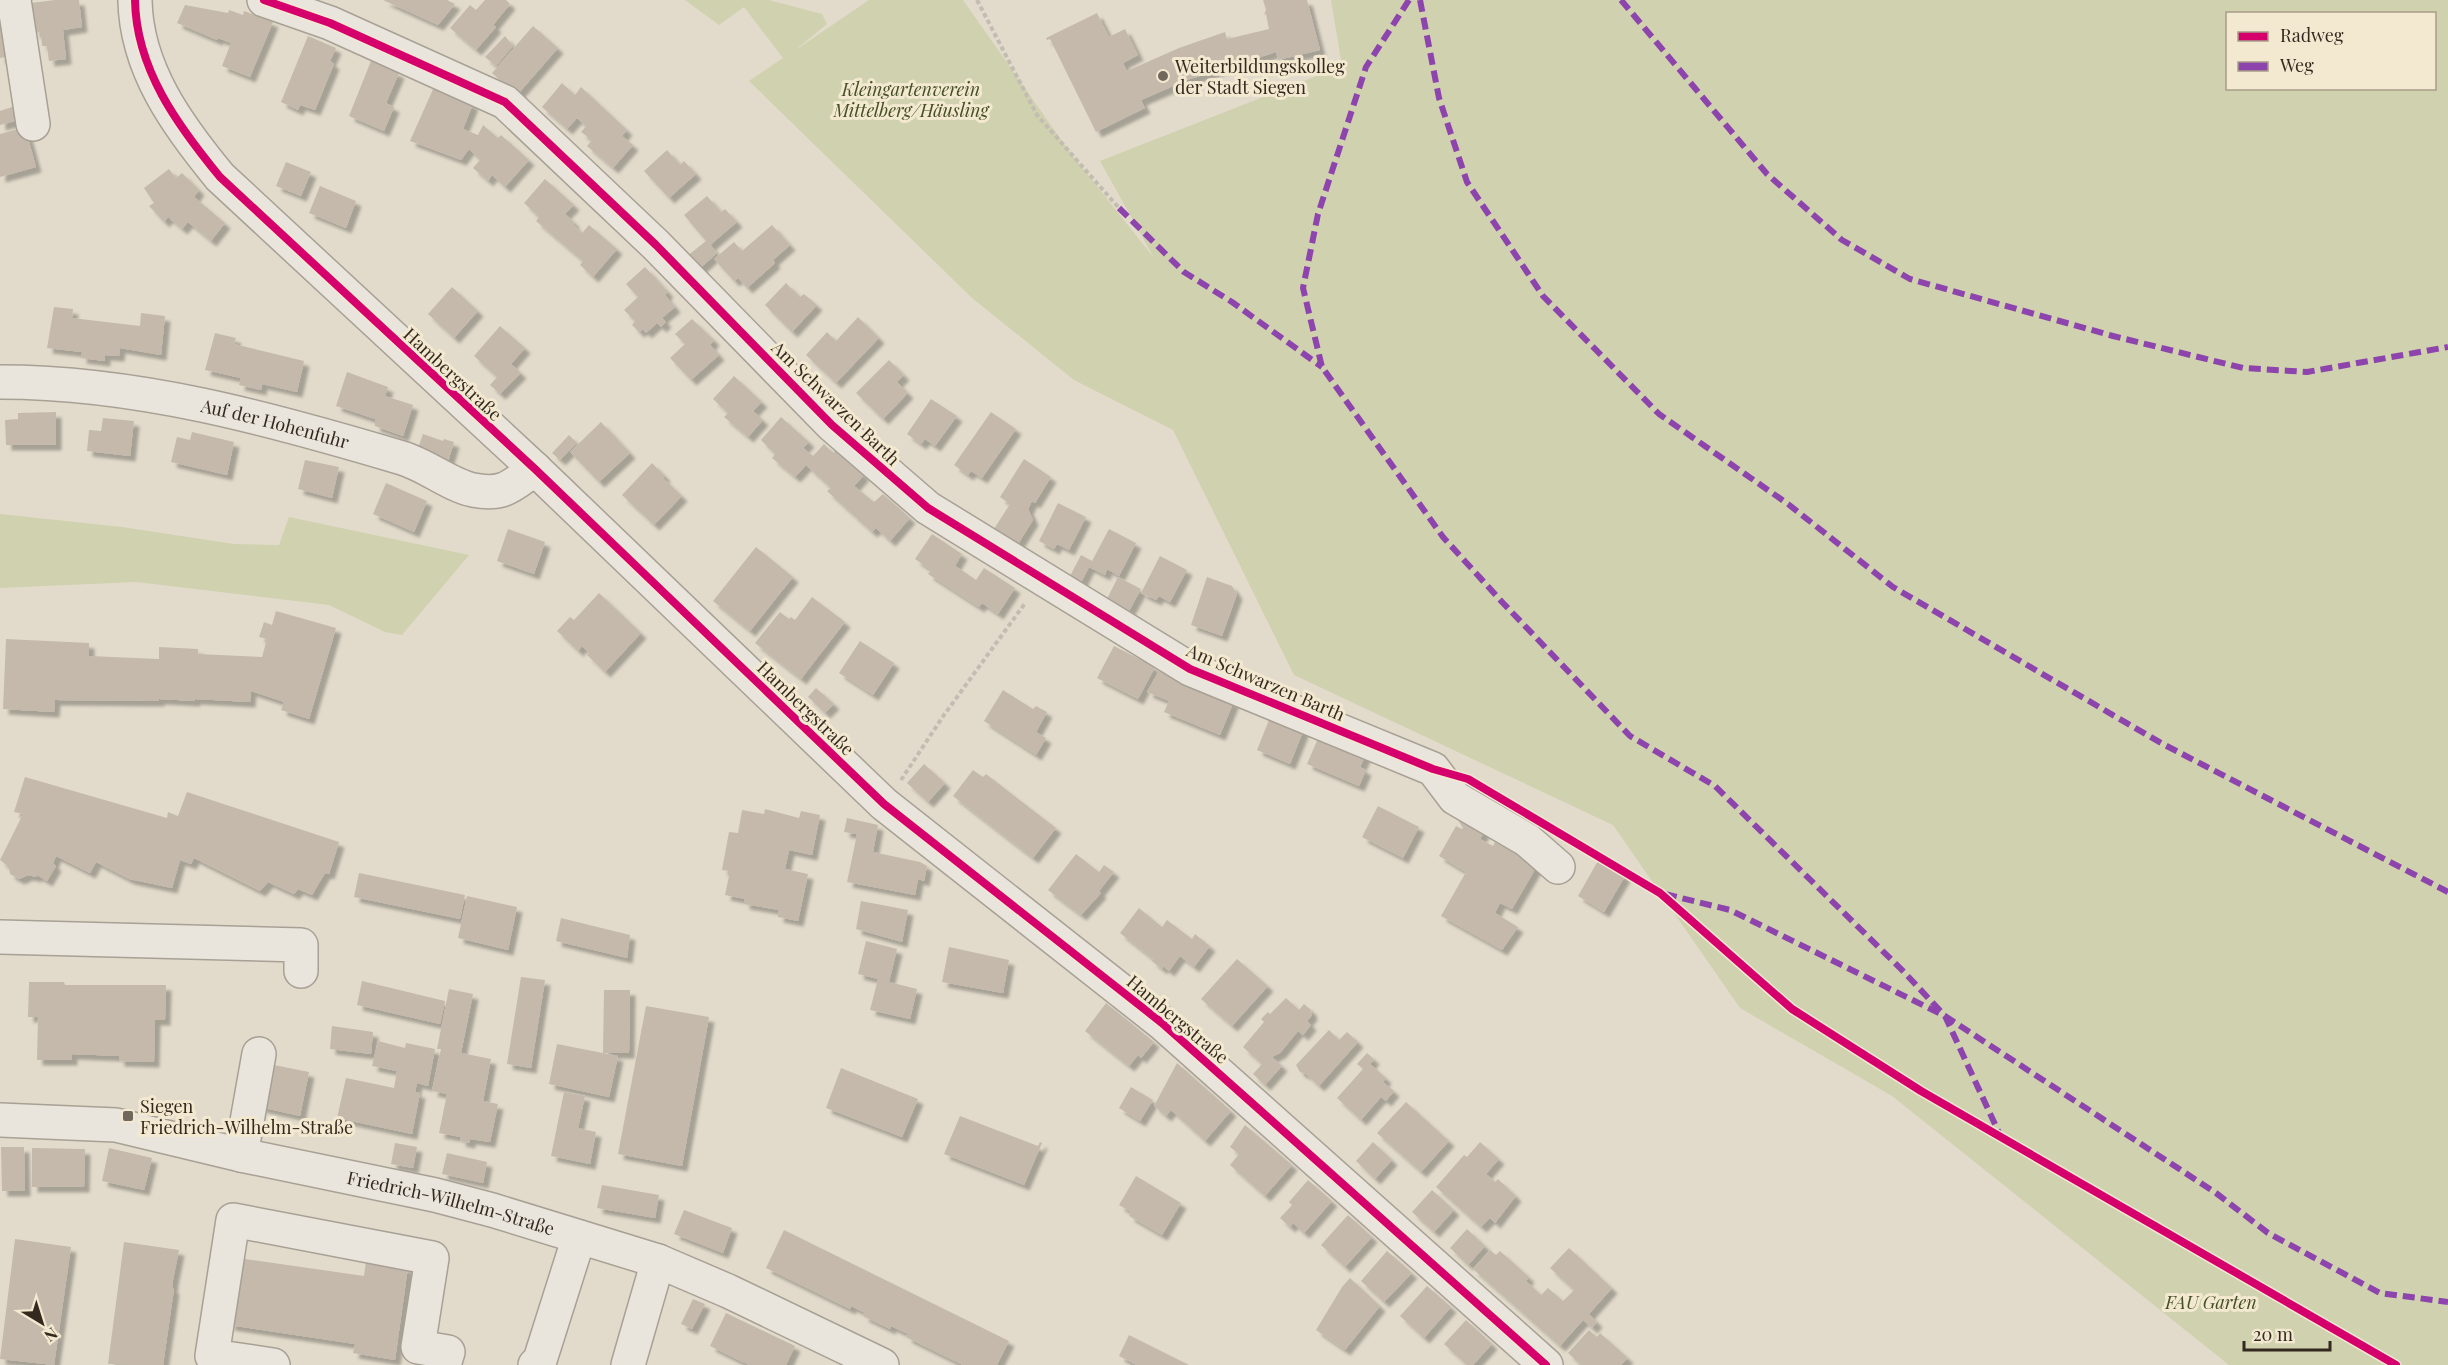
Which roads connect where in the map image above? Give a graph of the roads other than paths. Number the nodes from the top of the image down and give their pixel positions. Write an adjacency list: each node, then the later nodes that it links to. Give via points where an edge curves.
1 (14, 0): 4 (street)
2 (135, 0): 6 (street, Hambergstraße, via 139,38 164,100 220,177)
3 (264, 0): 7 (street, Am Schwarzen Barth, via 330,23 505,102 656,245 832,425 928,508 1190,669 1433,769 1455,798 1527,840)
4 (33, 124)
5 (0, 382): 6 (street, Auf der Hohenfuhr, via 106,387 195,403 406,459 472,489 504,491)
6 (535, 470): 22 (street, Hambergstraße, via 884,804 1162,1023)
7 (1558, 867)
8 (0, 937): 9 (street, via 301,945)
9 (301, 971)
10 (259, 1054): 12 (street)
11 (0, 1120): 12 (street, Friedrich-Wilhelm-Straße, via 116,1125)
12 (241, 1155): 14 (street, Friedrich-Wilhelm-Straße, via 435,1195)
13 (218, 1218): 16 (street)
14 (579, 1237): 15 (street, Friedrich-Wilhelm-Straße); 19 (street, via 540,1360)
15 (658, 1261): 20 (street); 21 (street, Friedrich-Wilhelm-Straße)
16 (193, 1365)
17 (273, 1365): 18 (street, via 212,1356 233,1220 432,1258 418,1347 448,1352)
18 (444, 1365)
19 (535, 1365)
20 (628, 1365)
21 (882, 1365)
22 (1546, 1365)

